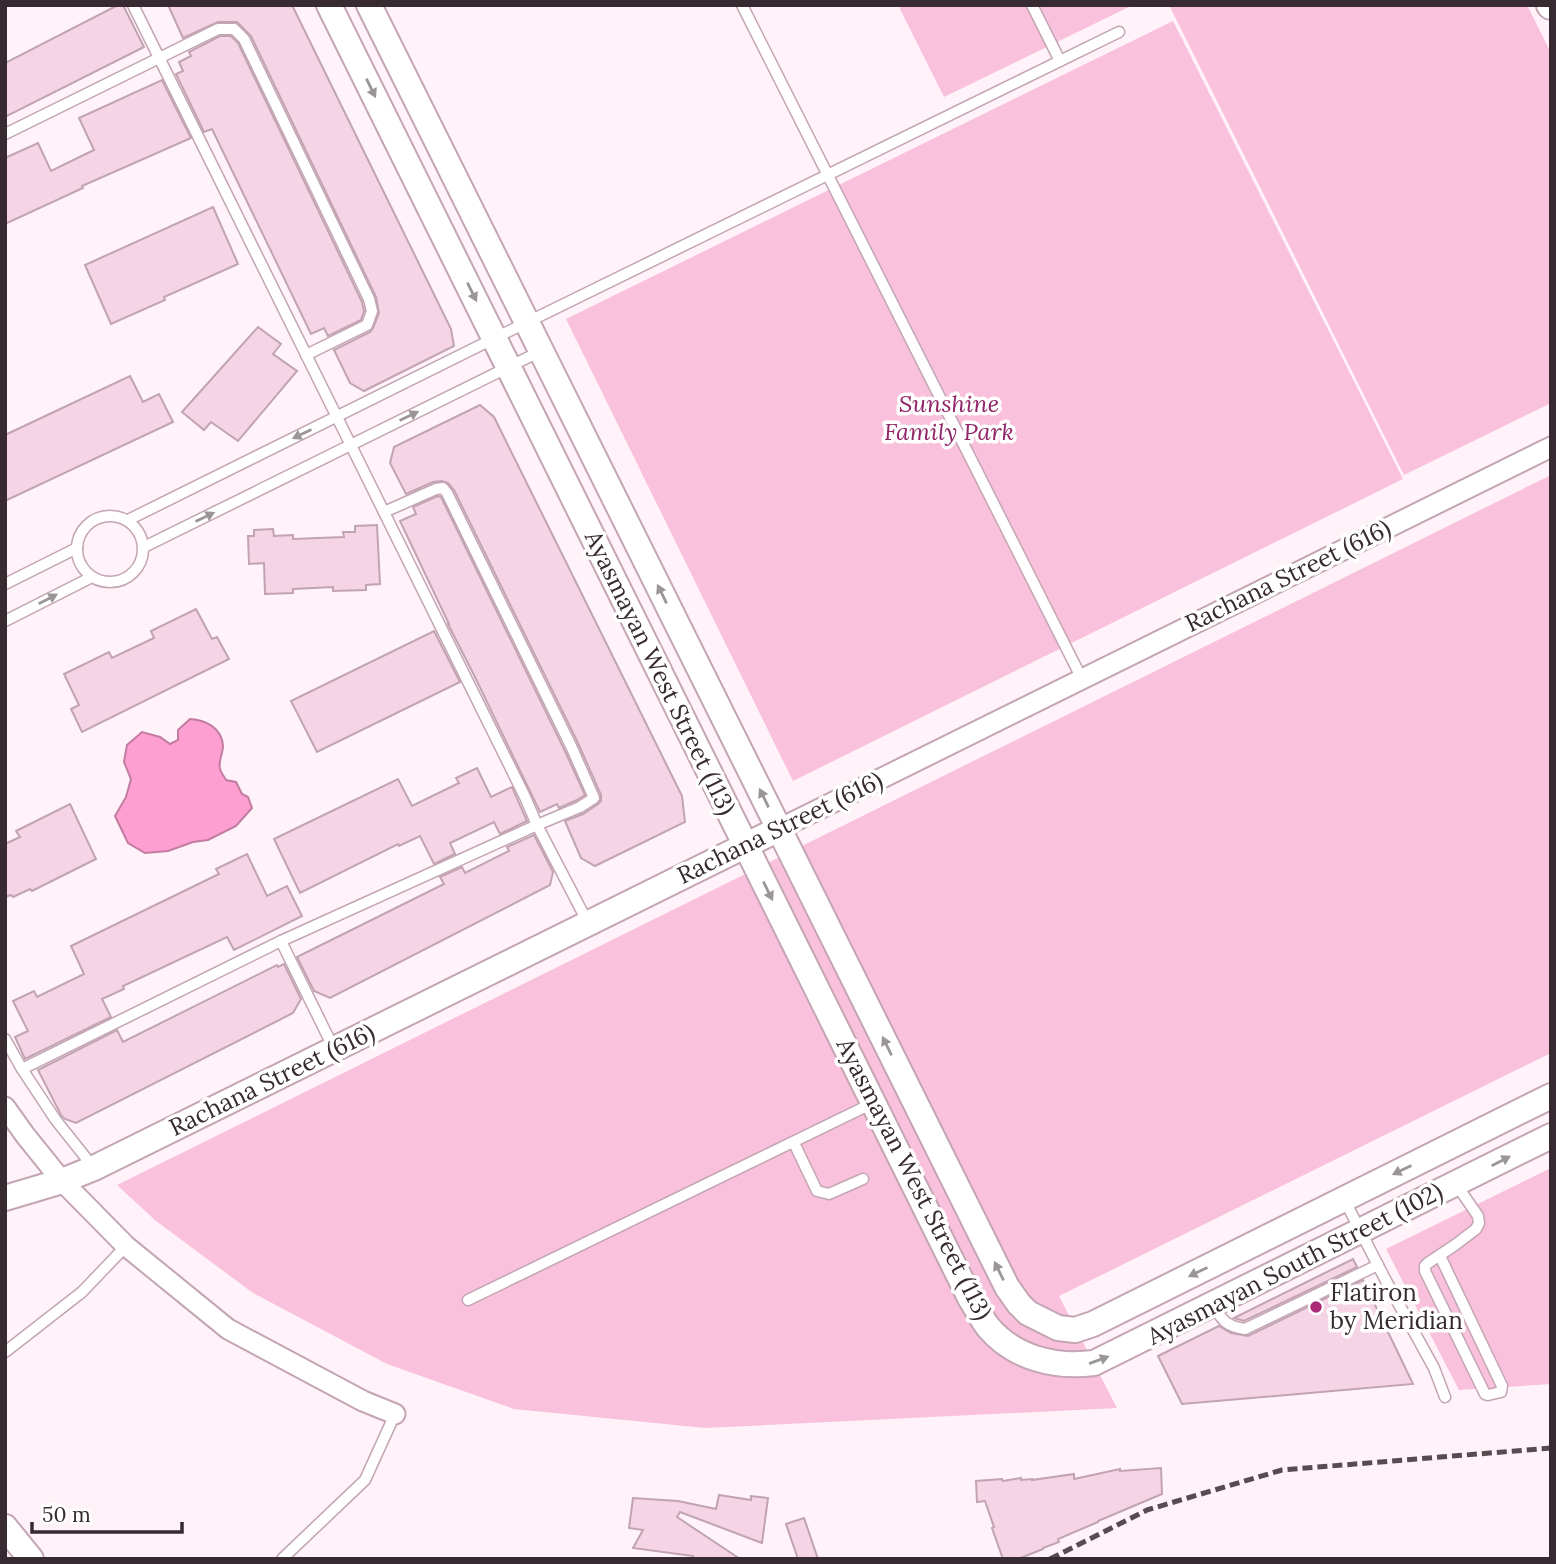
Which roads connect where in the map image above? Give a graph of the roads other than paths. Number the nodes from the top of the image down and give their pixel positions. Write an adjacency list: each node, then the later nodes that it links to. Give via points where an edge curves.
1 (133, 5): 9 (lane)
2 (329, 5): 8 (street, Ayasmayan West Street (113))
3 (369, 5): 7 (street, Ayasmayan West Street (113))
4 (742, 5): 12 (lane)
5 (1032, 5): 10 (lane)
6 (1119, 32): 10 (lane)
7 (387, 42): 8 (street); 13 (street, Ayasmayan West Street (113))
8 (355, 57): 14 (street, Ayasmayan West Street (113), one-way to 14)
9 (160, 58): 11 (lane); 16 (lane); 16 (lane, via 218,29 234,29 244,39 372,311 367,325)
10 (1060, 61): 12 (lane)
11 (5, 134)
12 (828, 175): 13 (lane); 30 (lane)
13 (527, 323): 14 (lane); 15 (street, Ayasmayan West Street (113))
14 (495, 338): 17 (street, Ayasmayan West Street (113)); 18 (lane)
15 (541, 351): 17 (lane); 21 (street, Ayasmayan West Street (113))
16 (306, 355): 18 (lane)
17 (509, 367): 19 (lane, one-way to 17); 22 (street, Ayasmayan West Street (113))
18 (337, 417): 19 (lane); 24 (lane, one-way to 24)
19 (351, 445): 23 (lane); 25 (lane, one-way to 19)
20 (1551, 447): 30 (street, Rachana Street (616))
21 (604, 478): 22 (street); 32 (street, Ayasmayan West Street (113), one-way to 21)
22 (572, 494): 33 (street, Ayasmayan West Street (113))
23 (384, 512): 31 (lane); 31 (lane, via 443,488 572,746 594,798)
24 (128, 520): 25 (lane, via 141,535); 26 (lane, via 103,517 92,522)
25 (144, 547): 27 (lane, via 140,564 124,580 102,582)
26 (77, 548): 27 (lane, via 82,567); 28 (lane)
27 (92, 577): 29 (lane, one-way to 27)
28 (5, 584)
29 (5, 621)
30 (1082, 679): 32 (street, Rachana Street (616))
31 (537, 825): 34 (lane); 35 (lane)
32 (779, 829): 33 (street, Rachana Street (616)); 39 (street, Ayasmayan West Street (113), one-way to 32)
33 (746, 845): 34 (street, Rachana Street (616)); 41 (street, Ayasmayan West Street (113), one-way to 41)
34 (588, 923): 37 (street, Rachana Street (616))
35 (281, 941): 37 (lane); 38 (lane)
36 (5, 1039): 38 (lane)
37 (334, 1049): 46 (street, Rachana Street (616))
38 (22, 1069): 46 (lane)
39 (908, 1087): 41 (street); 58 (street, Ayasmayan West Street (113), one-way to 39, via 1028,1313 1007,1287)
40 (1551, 1096): 45 (street, Ayasmayan South Street (102))
41 (874, 1103): 44 (lane); 60 (street, Ayasmayan West Street (113), via 970,1298 988,1326 1012,1348)
42 (5, 1107): 48 (street)
43 (1551, 1136): 49 (street, Ayasmayan South Street (102), one-way to 43)
44 (794, 1143): 47 (lane, via 817,1191 829,1194); 56 (lane)
45 (1439, 1152): 49 (street); 51 (street, Ayasmayan South Street (102), one-way to 51)
46 (94, 1168): 48 (street, Rachana Street (616))
47 (863, 1179)
48 (62, 1181): 50 (street, Rachana Street (616)); 53 (street)
49 (1456, 1184): 52 (street, Ayasmayan South Street (102)); 54 (lane, via 1479,1223)
50 (5, 1198)
51 (1344, 1199): 52 (lane); 58 (street, Ayasmayan South Street (102), one-way to 58, via 1093,1324 1058,1328)
52 (1361, 1231): 55 (lane); 57 (street, Ayasmayan South Street (102))
53 (126, 1246): 59 (lane, via 82,1292); 62 (street, via 228,1329)
54 (1440, 1256): 54 (lane, via 1425,1266 1426,1271 1485,1394 1501,1392)
55 (1378, 1265): 57 (lane, via 1245,1329 1222,1320); 61 (lane)
56 (468, 1300)
57 (1213, 1305): 60 (street, Ayasmayan South Street (102), one-way to 57, via 1094,1363)
58 (1043, 1321)
59 (5, 1352)
60 (1033, 1358)
61 (1445, 1397)
62 (395, 1414): 65 (lane, via 365,1480)
63 (5, 1527): 64 (street)
64 (31, 1559)
65 (282, 1559)

